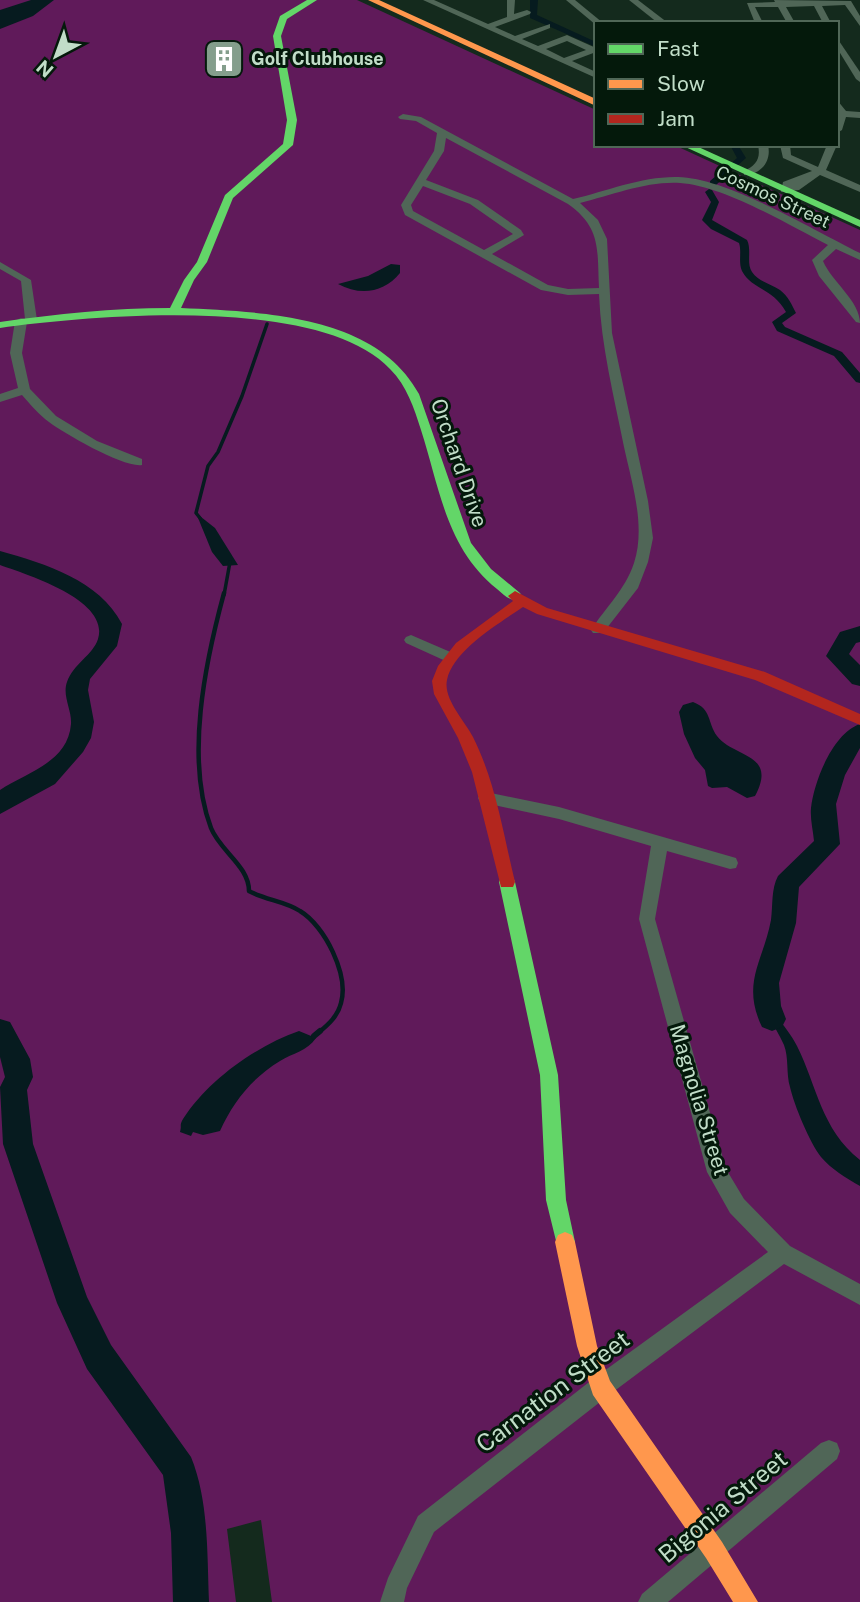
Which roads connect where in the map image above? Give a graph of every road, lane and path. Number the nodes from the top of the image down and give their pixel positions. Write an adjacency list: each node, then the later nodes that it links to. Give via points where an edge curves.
1 (313, 0): 52 (street, via 288,14 278,30 292,120 288,145 229,197 202,262 199,281)
2 (372, 0): 28 (street)
3 (388, 0): 27 (street)
4 (427, 0): 20 (street)
5 (511, 0): 12 (street)
6 (571, 0): 7 (street); 13 (street)
7 (579, 0)
8 (633, 0): 14 (street)
9 (779, 2): 10 (street); 15 (street, via 750,5); 16 (street)
10 (816, 3): 17 (street); 18 (street, via 848,3)
11 (527, 12): 12 (street)
12 (512, 18): 20 (street)
13 (597, 21)
14 (661, 21)
15 (758, 21)
16 (790, 21)
17 (826, 21)
18 (860, 23)
19 (547, 26): 21 (street)
20 (488, 27): 21 (street)
21 (514, 38): 23 (street)
22 (839, 43): 26 (street)
23 (539, 49): 24 (street); 24 (street, via 567,38 593,50)
24 (566, 61): 25 (street)
25 (594, 74)
26 (860, 79)
27 (594, 93)
28 (594, 102)
29 (840, 113): 30 (street)
30 (860, 115)
31 (403, 117): 32 (street, via 418,119)
32 (442, 133): 41 (street, via 439,151); 44 (street)
33 (692, 147): 39 (street)
34 (708, 147): 39 (street)
35 (757, 147): 39 (street, via 758,153)
36 (763, 147): 39 (street, via 765,154)
37 (785, 147): 40 (street, via 786,156)
38 (831, 147): 40 (street)
39 (742, 165): 43 (street)
40 (816, 173): 42 (street); 43 (street)
41 (421, 182): 48 (street, via 406,205 409,213); 48 (street, via 474,202 519,235)
42 (859, 186)
43 (789, 187): 45 (street); 46 (street)
44 (572, 201): 47 (street, Cosmos Street, via 690,181 718,189); 51 (street, via 598,227)
45 (860, 218)
46 (860, 225)
47 (835, 245): 49 (street, Cosmos Street); 53 (street, Cosmos Street, via 817,260)
48 (485, 254): 51 (street, via 552,291)
49 (860, 257)
50 (0, 265): 54 (street, via 26,280)
51 (603, 291): 60 (street, via 606,333 646,538 631,588)
52 (179, 311): 54 (street, Orchard Drive); 59 (street, Orchard Drive, via 273,319 326,330 368,346 392,363 417,401 465,545 493,580)
53 (860, 320)
54 (26, 321): 55 (street, Orchard Drive); 56 (street, via 16,353)
55 (0, 325)
56 (24, 390): 57 (street); 58 (street, via 52,419 93,444)
57 (0, 398)
58 (138, 462)
59 (522, 601): 60 (street, Orchard Drive); 62 (street)
60 (598, 629): 63 (street, Orchard Drive, via 760,676)
61 (411, 640): 62 (street)
62 (450, 658): 64 (street, via 439,681 440,691 467,739)
63 (856, 718)
64 (486, 798): 65 (street, via 548,810); 69 (street, via 549,1074 556,1200 587,1346)
65 (660, 843): 66 (street); 67 (street, Magnolia Street, via 646,919 717,1172 737,1206)
66 (730, 863)
67 (783, 1253): 68 (street, Magnolia Street); 69 (street, Carnation Street)
68 (860, 1295)
69 (601, 1387): 71 (street); 72 (street, Carnation Street, via 426,1524)
70 (829, 1451): 71 (street, Bigonia Street)
71 (714, 1550): 73 (street, Bigonia Street); 74 (street)
72 (392, 1602)
73 (650, 1602)
74 (746, 1602)

